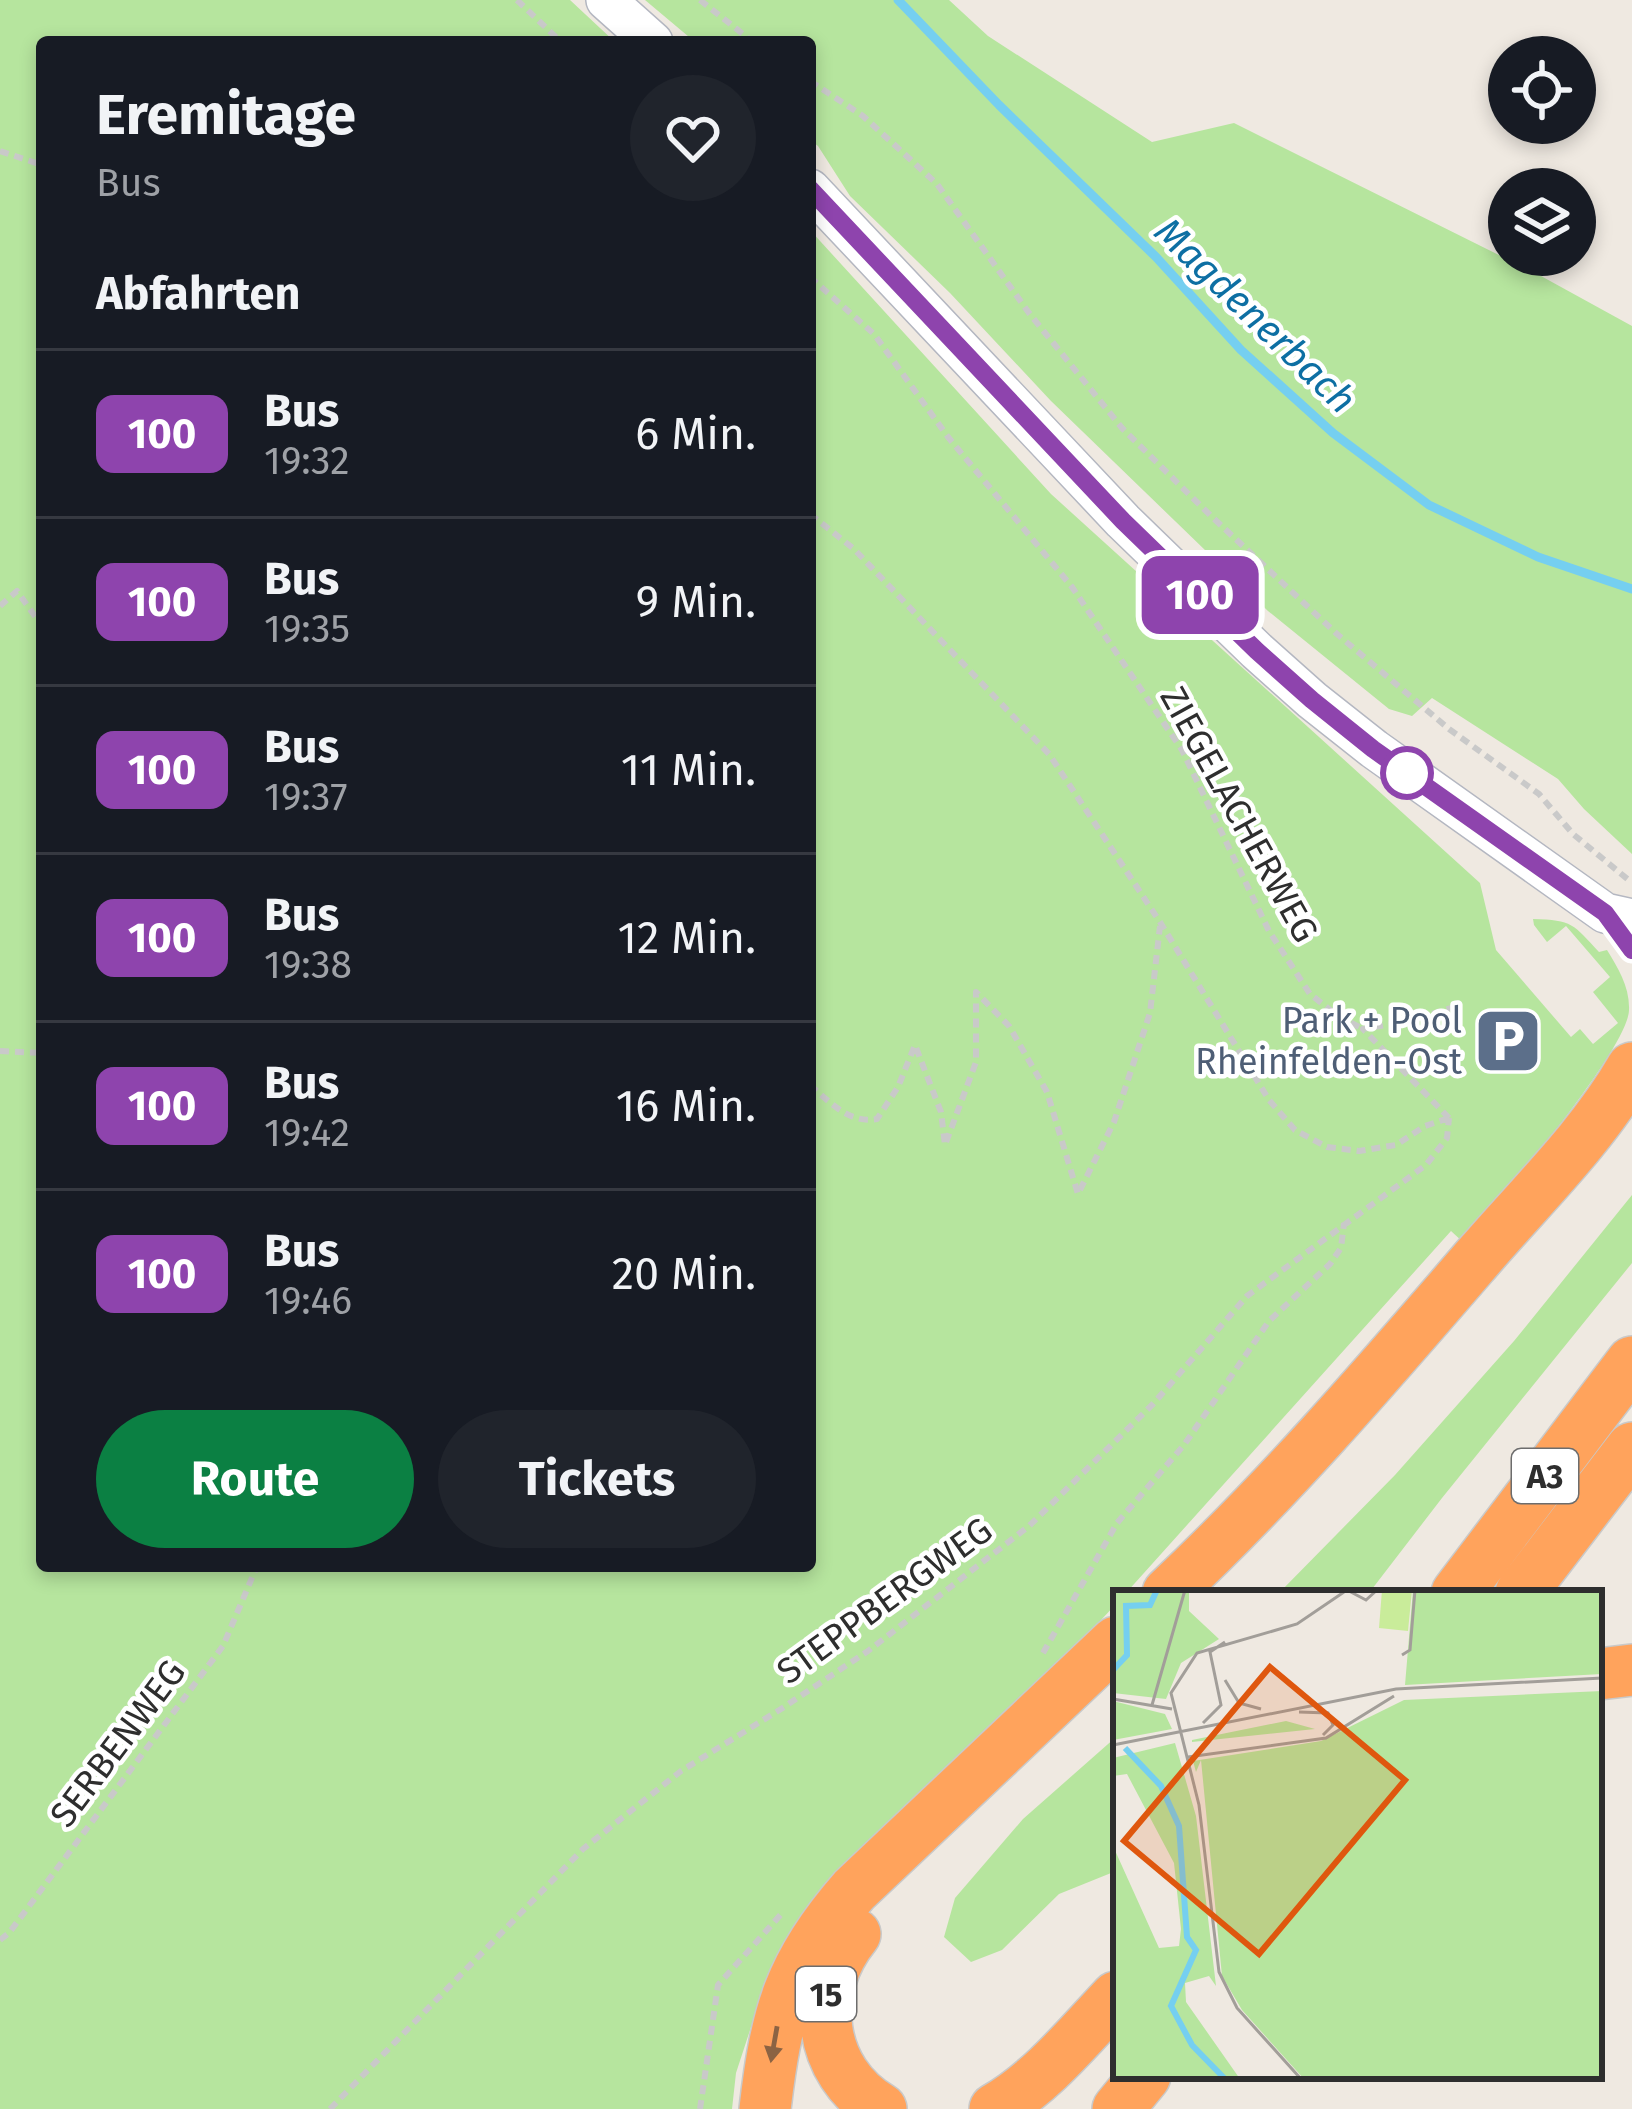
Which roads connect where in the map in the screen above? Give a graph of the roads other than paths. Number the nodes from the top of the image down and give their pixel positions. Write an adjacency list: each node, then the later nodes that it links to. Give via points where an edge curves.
1 (606, 0): 2 (main road)
2 (646, 36)
3 (816, 194): 4 (main road, via 1123,521 1257,651 1373,749)
4 (1619, 916): 5 (main road)
5 (1632, 950)
6 (1632, 1068): 10 (highway, via 1416,1329)
7 (1632, 1130): 11 (highway, via 1439,1355)
8 (1632, 1362): 12 (highway, A3)
9 (1632, 1448): 13 (highway, A3)
10 (1171, 1590)
11 (1208, 1590)
12 (1459, 1590)
13 (1523, 1590)
14 (1113, 1645): 21 (highway, one-way to 21, via 829,1918 785,1998)
15 (1632, 1670): 16 (highway)
16 (1602, 1674)
17 (1113, 1680): 22 (highway, 15, via 898,1880 839,1953 825,1995 827,2036 861,2097)
18 (1113, 2000): 23 (highway)
19 (1113, 2033): 24 (highway)
20 (1143, 2079): 25 (highway)
21 (765, 2109)
22 (881, 2109)
23 (995, 2109)
24 (1050, 2109)
25 (1118, 2109)

